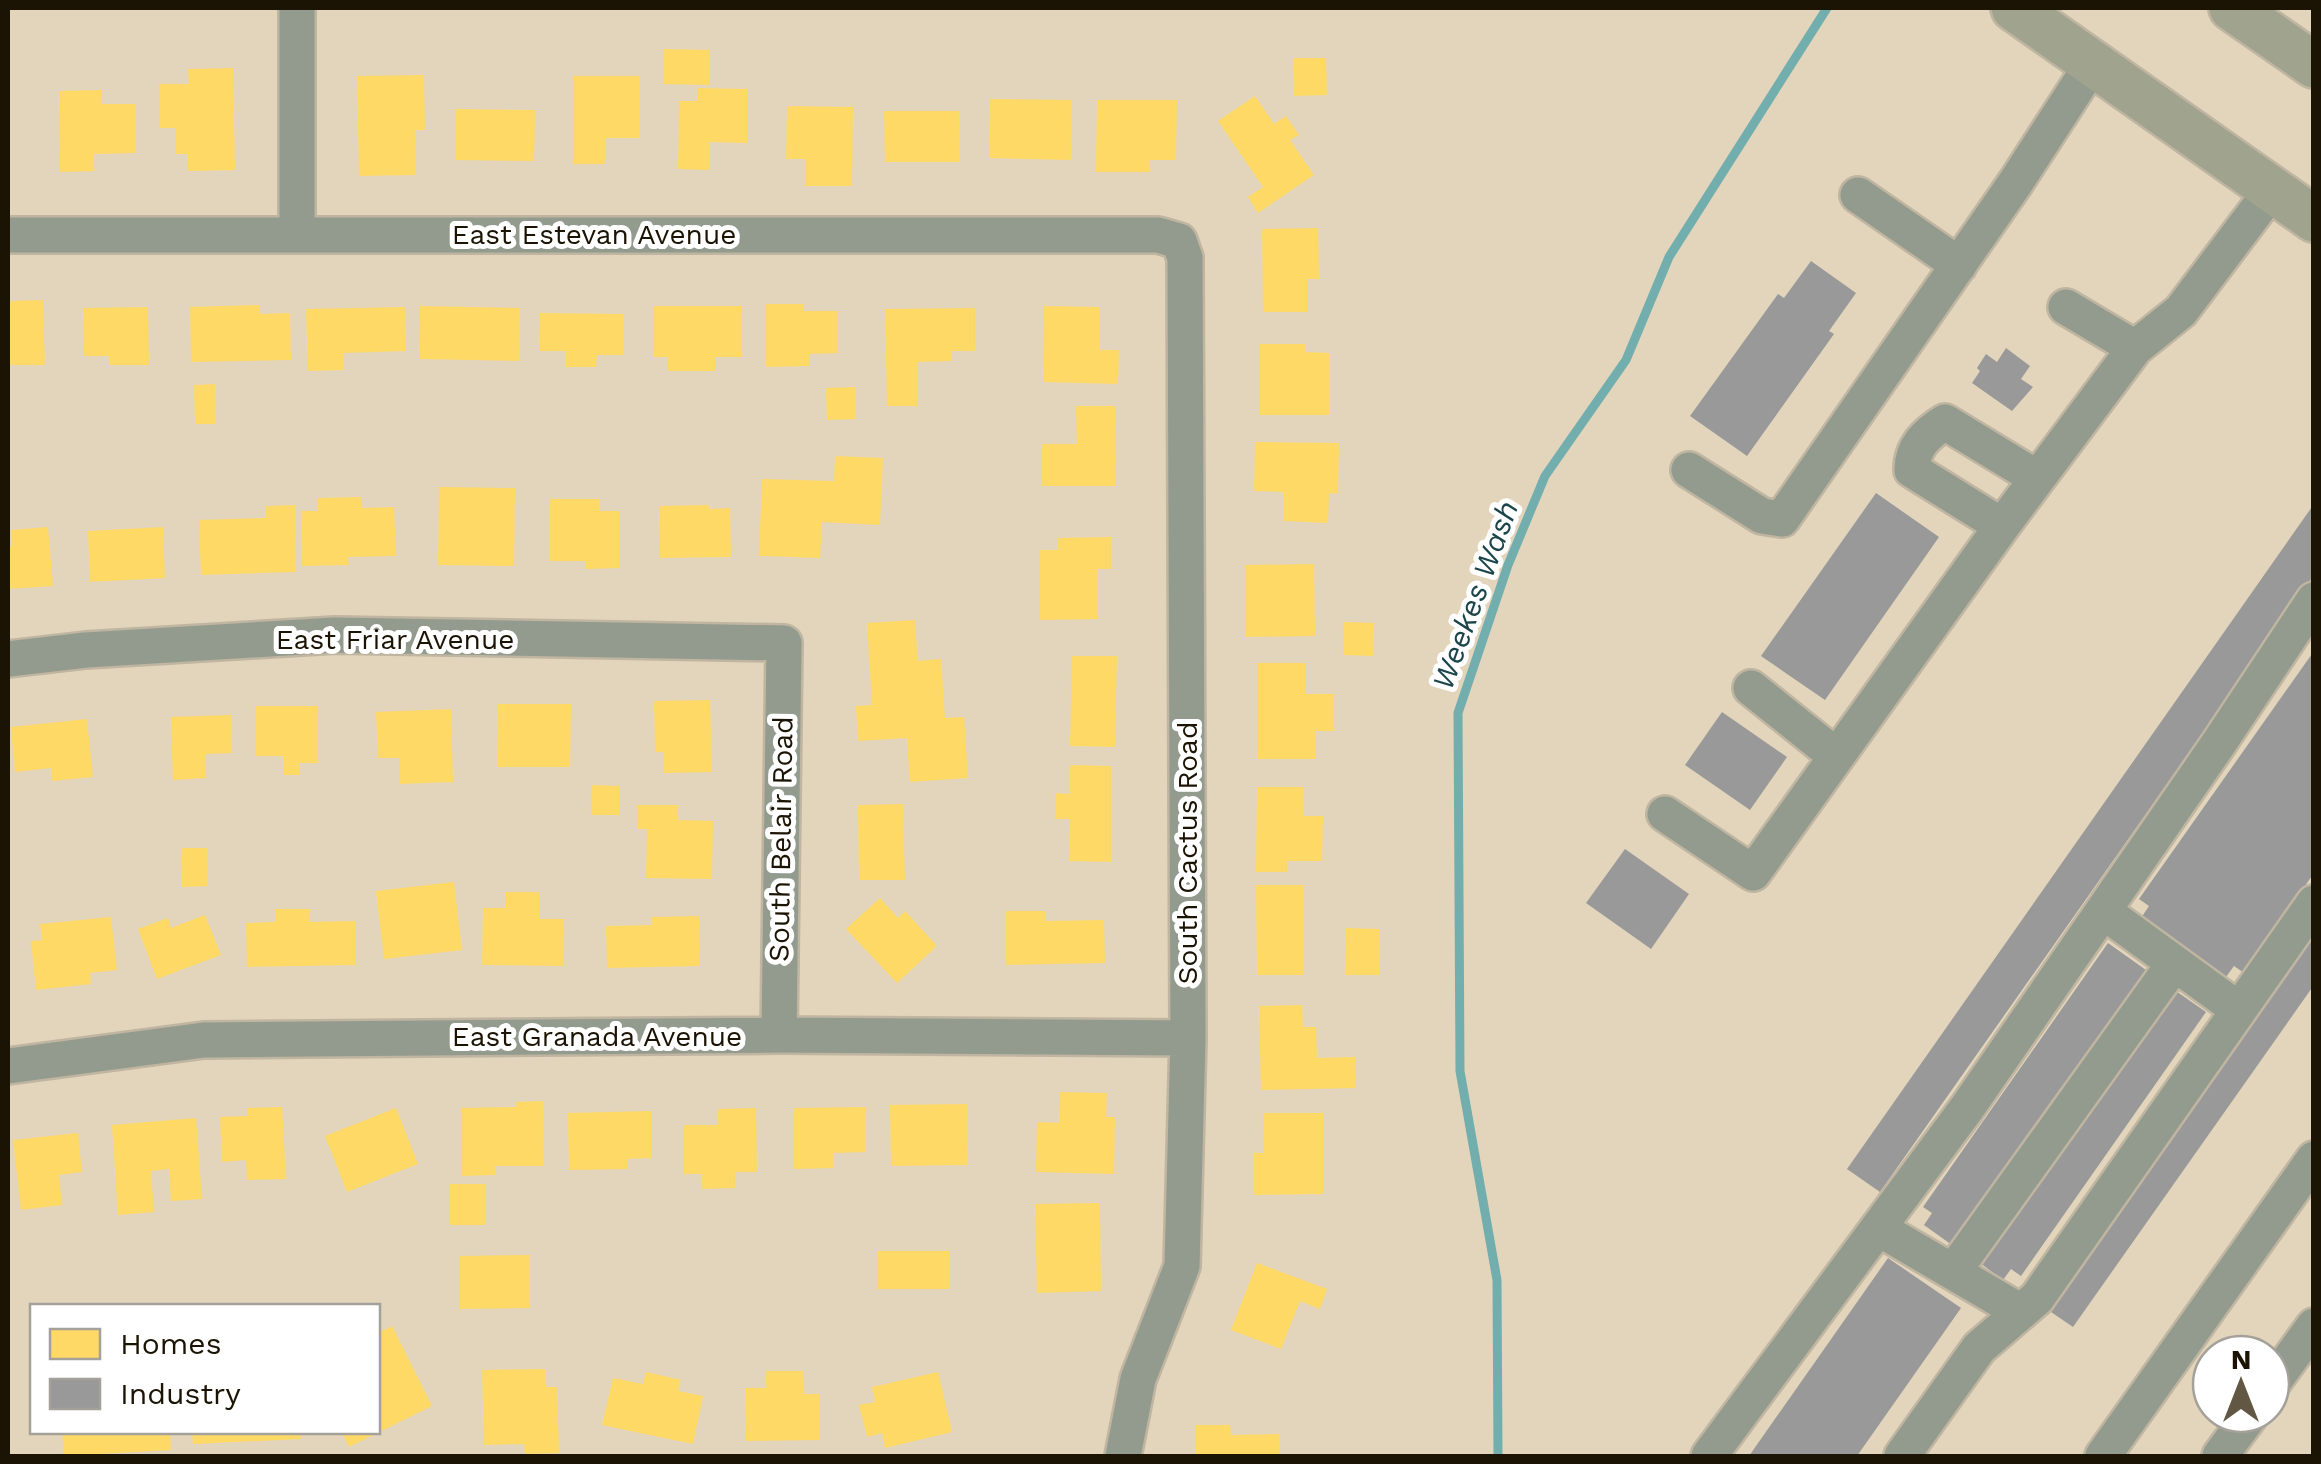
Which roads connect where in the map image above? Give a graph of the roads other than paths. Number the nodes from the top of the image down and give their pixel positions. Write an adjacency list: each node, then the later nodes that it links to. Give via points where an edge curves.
1 (297, 8): 9 (street)
2 (2014, 8): 4 (main road)
3 (2232, 8): 5 (main road)
4 (2093, 64): 6 (main road); 12 (street)
5 (2314, 65)
6 (2272, 190): 8 (main road); 14 (street, via 2181,311)
7 (1858, 194): 12 (street)
8 (2314, 219)
9 (297, 234): 10 (street, East Estevan Avenue); 11 (street, East Estevan Avenue, via 1158,235)
10 (8, 235)
11 (1179, 241): 29 (street, South Cactus Road, via 1185,277)
12 (1958, 265): 15 (street, via 1782,520 1762,516)
13 (2066, 307): 14 (street)
14 (2135, 348): 16 (street)
15 (1689, 470)
16 (2038, 478): 17 (street); 17 (street, via 1945,422 1927,434 1912,455 1912,470)
17 (2002, 526): 22 (street)
18 (2314, 600): 25 (street)
19 (784, 643): 20 (street, East Friar Avenue, via 335,636); 28 (street, South Belair Road)
20 (8, 659)
21 (1750, 688): 22 (street)
22 (1836, 756): 23 (street, via 1753,873)
23 (1665, 814)
24 (2314, 903): 27 (street)
25 (2103, 911): 26 (street); 32 (street)
26 (2174, 964): 27 (street); 33 (street)
27 (2239, 1010): 34 (street, via 2038,1298)
28 (779, 1035): 29 (street, East Granada Avenue); 30 (street, East Granada Avenue, via 204,1040)
29 (1188, 1038): 38 (street, South Cactus Road, via 1182,1266 1138,1380)
30 (8, 1066)
31 (2314, 1159): 41 (street)
32 (1878, 1228): 33 (street); 39 (street)
33 (1953, 1272): 34 (street)
34 (2021, 1312): 40 (street, via 1980,1348)
35 (2314, 1326): 36 (street)
36 (2291, 1358)
37 (2236, 1434): 42 (street)
38 (1123, 1456)
39 (1709, 1456)
40 (1902, 1456)
41 (2103, 1456)
42 (2220, 1456)

